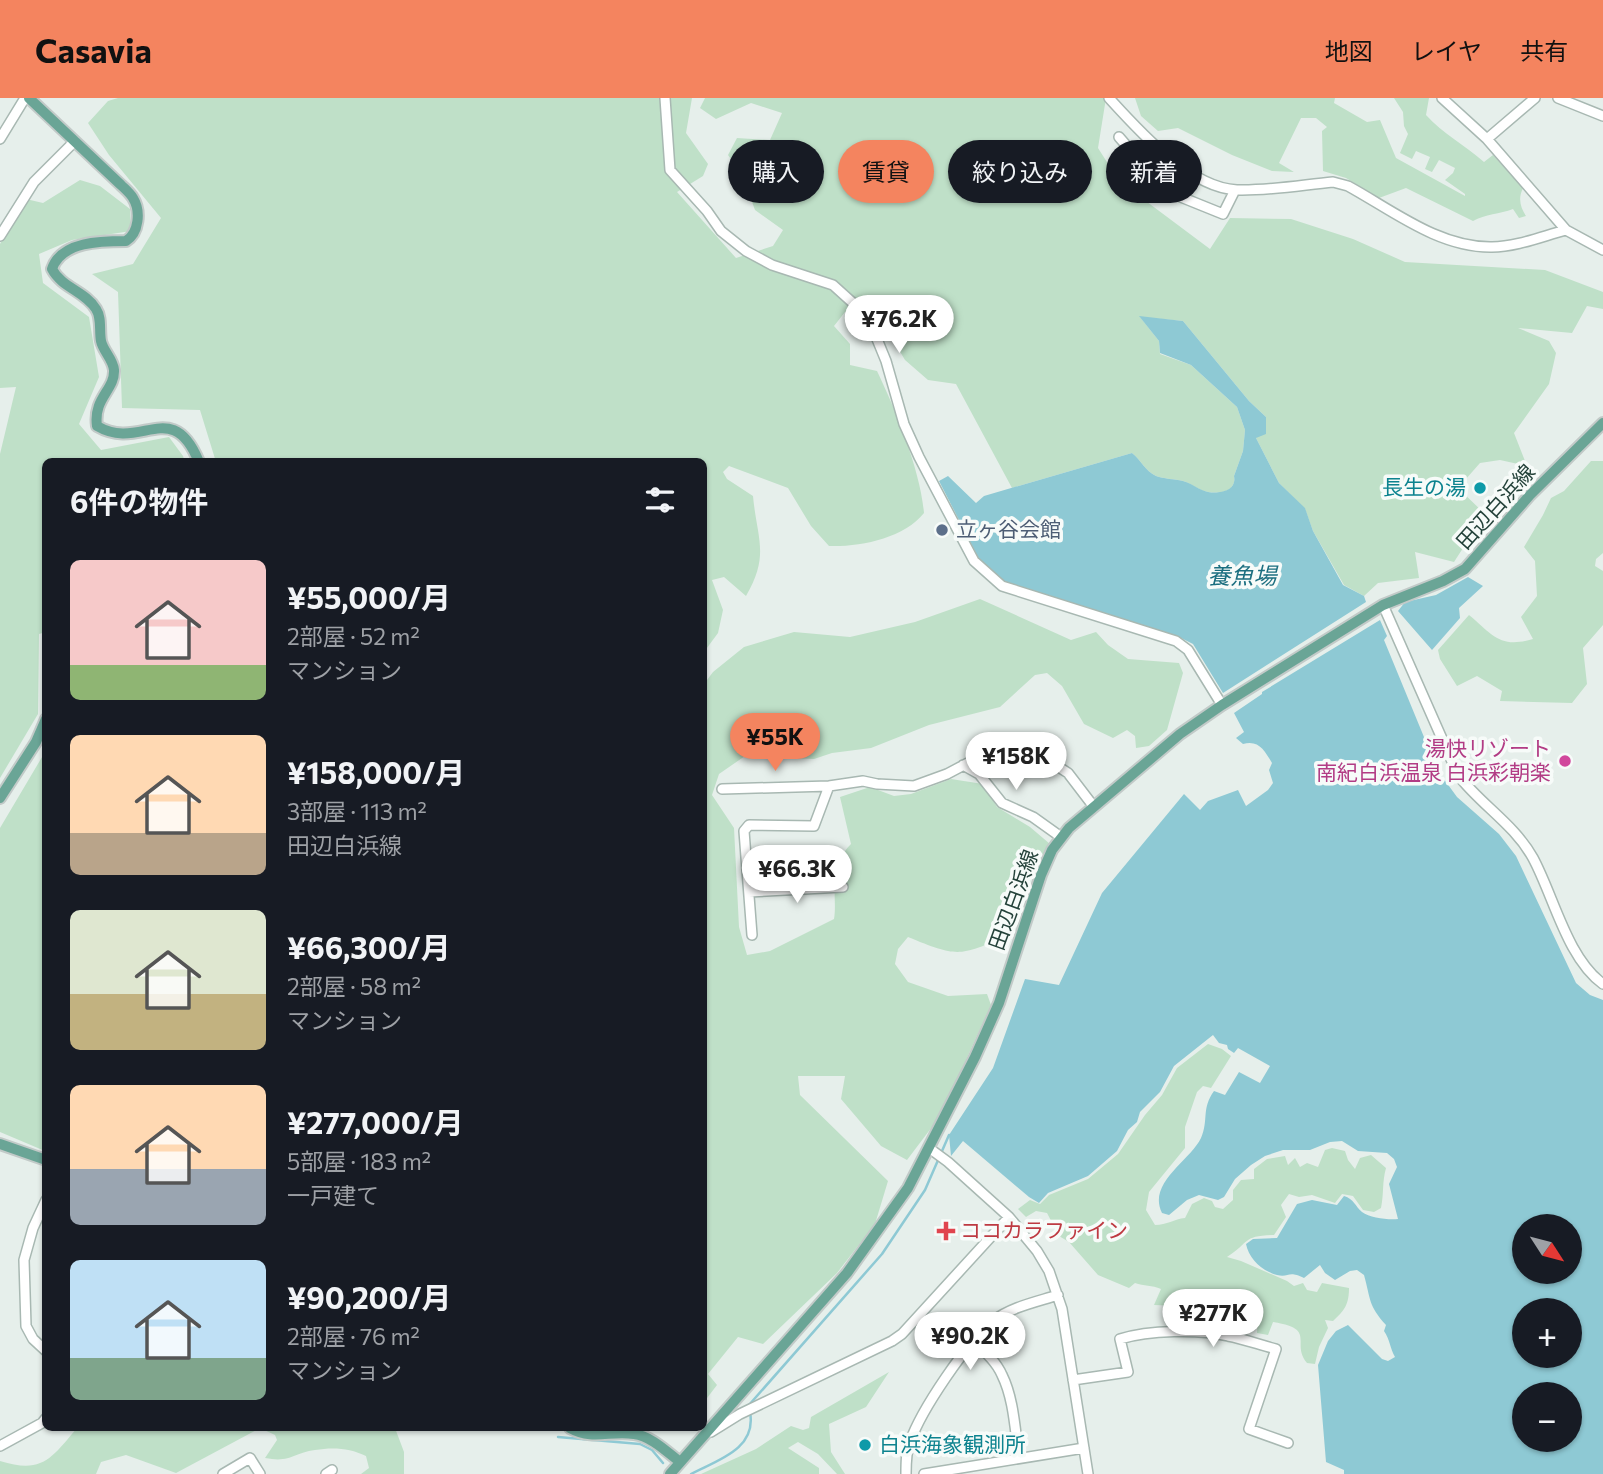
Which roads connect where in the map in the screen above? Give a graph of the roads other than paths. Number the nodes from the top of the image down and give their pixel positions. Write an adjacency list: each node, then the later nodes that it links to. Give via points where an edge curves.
1 (27, 98): 9 (street); 11 (main road)
2 (665, 98): 19 (street, via 670,170 721,231 772,265 833,285 864,313 919,457 968,552 987,575 1021,594 1176,641 1188,650)
3 (1110, 98): 12 (street, via 1176,165)
4 (1442, 98): 10 (street)
5 (1535, 98): 10 (street)
6 (1558, 98): 7 (street)
7 (1603, 116)
8 (1119, 138): 12 (street, via 1166,191 1223,214)
9 (0, 139)
10 (1487, 139): 13 (street)
11 (75, 141): 14 (street, via 34,182); 17 (main road, via 133,197 137,209 132,237 62,253 52,269 97,309 101,341 114,375 95,413 97,426 122,433 169,427 185,435)
12 (1235, 190): 13 (street, via 1333,182 1436,236 1468,245 1493,247)
13 (1566, 230): 15 (street)
14 (0, 236)
15 (1603, 250)
16 (1603, 423): 18 (main road, 田辺白浜線, via 1530,495 1465,569)
17 (197, 458)
18 (1383, 605): 19 (main road, 田辺白浜線); 30 (street, via 1458,775 1520,837 1574,950)
19 (1222, 705): 25 (main road, 田辺白浜線)
20 (42, 728): 24 (main road)
21 (963, 765): 22 (street, via 914,786 863,781); 25 (street, via 981,756 1006,754 1051,762 1068,773); 26 (street, via 979,774 1002,803)
22 (829, 786): 23 (street); 28 (street, via 814,826 749,825 744,831)
23 (722, 789)
24 (0, 798)
25 (1094, 807): 26 (main road, 田辺白浜線)
26 (1061, 837): 32 (main road, 田辺白浜線, via 1032,898 999,1003)
27 (843, 887): 28 (street)
28 (749, 892): 29 (street)
29 (752, 935)
30 (1603, 984)
31 (0, 1144): 33 (main road)
32 (933, 1151): 35 (street); 42 (main road, 田辺白浜線, via 847,1273)
33 (42, 1159)
34 (42, 1209): 38 (street, via 24,1260 26,1326)
35 (1009, 1217): 36 (street, via 1037,1251); 42 (street, via 902,1334)
36 (1058, 1295): 37 (street, via 1018,1307 993,1321); 39 (street)
37 (973, 1341): 46 (street, via 1003,1376); 51 (street, via 920,1417 909,1444)
38 (42, 1347)
39 (1073, 1380): 43 (street, via 1128,1372 1120,1339 1136,1335 1226,1335 1276,1349 1249,1429); 45 (street)
40 (42, 1423): 44 (street)
41 (576, 1431): 47 (main road, via 594,1436 635,1434)
42 (703, 1436): 47 (main road, 田辺白浜線)
43 (1288, 1443)
44 (0, 1446)
45 (1084, 1448): 46 (street); 53 (street)
46 (1019, 1457): 52 (street)
47 (680, 1462): 50 (main road, 田辺白浜線)
48 (223, 1474): 49 (street, via 250,1458)
49 (260, 1474)
50 (670, 1474)
51 (906, 1474)
52 (923, 1474)
53 (1088, 1474)

